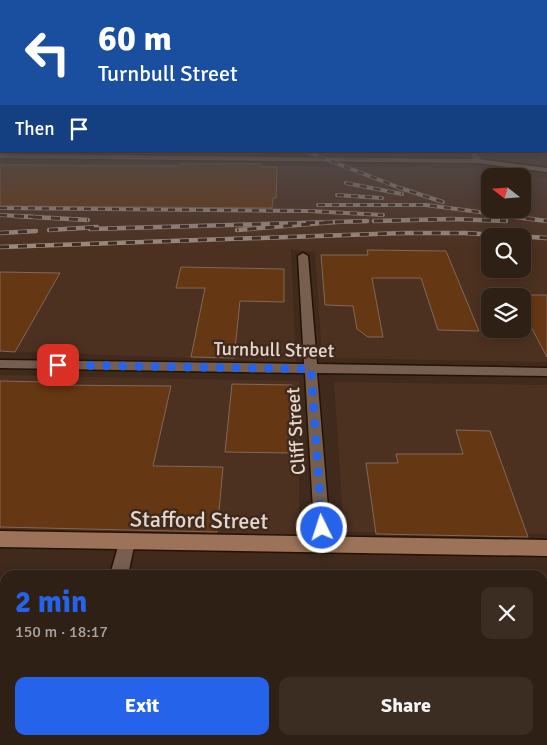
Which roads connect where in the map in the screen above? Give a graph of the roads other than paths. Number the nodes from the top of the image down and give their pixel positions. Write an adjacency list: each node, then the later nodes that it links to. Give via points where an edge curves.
1 (303, 256): 3 (street, Cliff Street)
2 (0, 364): 3 (street, Turnbull Street)
3 (311, 369): 4 (street, Turnbull Street); 7 (street, Cliff Street)
4 (547, 372)
5 (0, 540): 6 (main road, Stafford Street)
6 (127, 542): 7 (main road, Stafford Street); 9 (street)
7 (323, 544): 8 (main road, Stafford Street)
8 (547, 548)
9 (120, 570)

